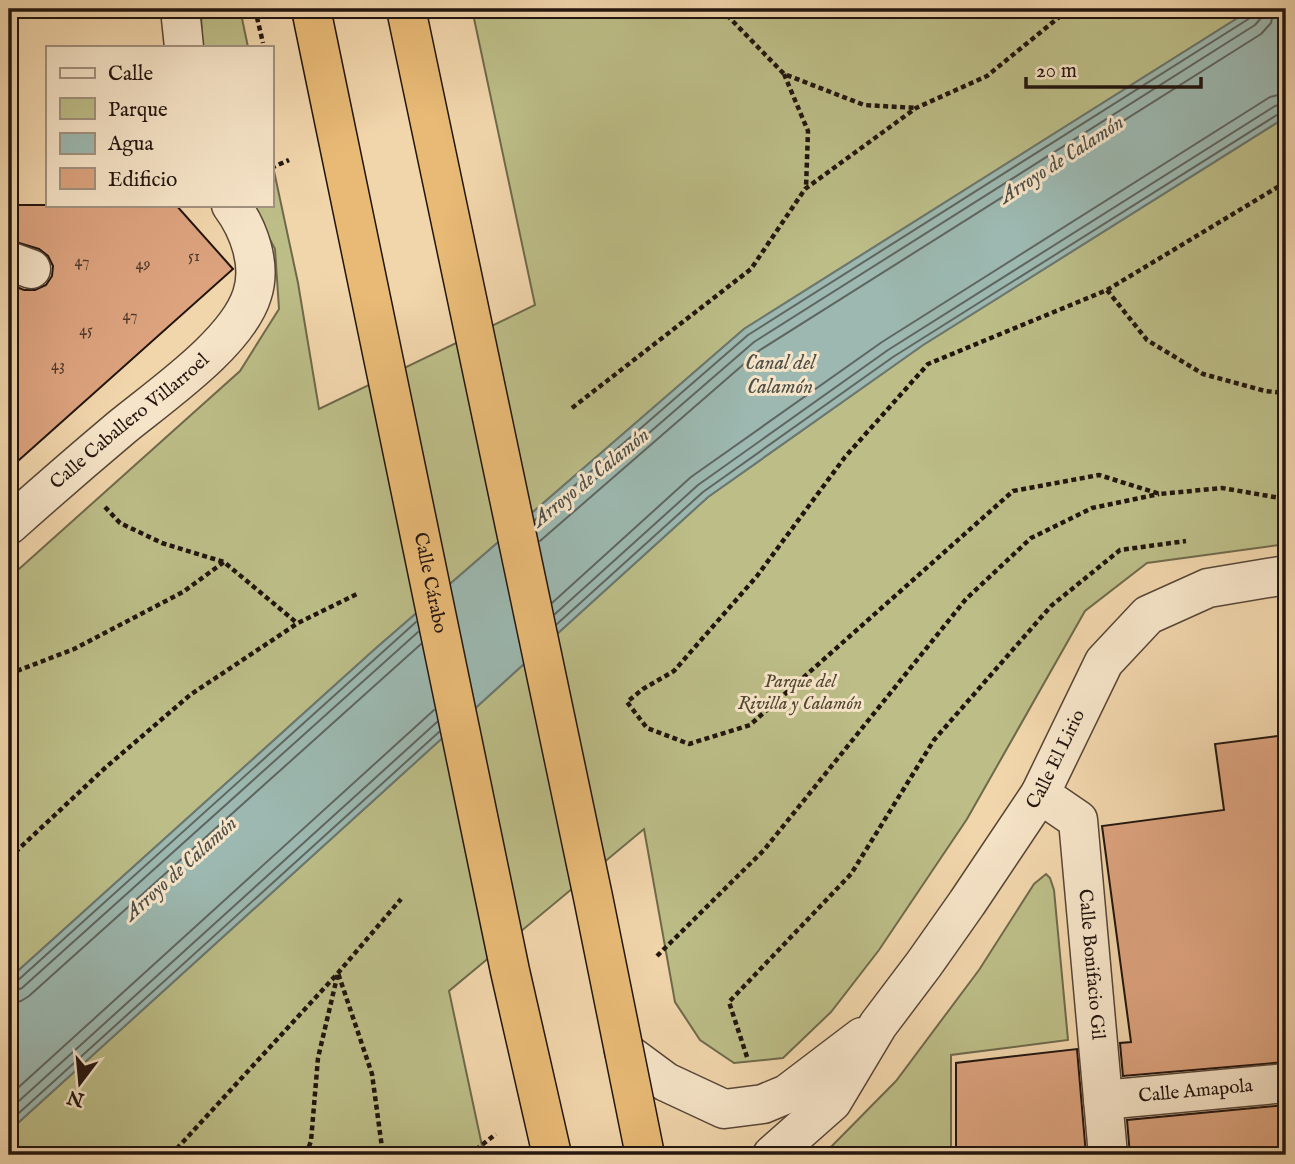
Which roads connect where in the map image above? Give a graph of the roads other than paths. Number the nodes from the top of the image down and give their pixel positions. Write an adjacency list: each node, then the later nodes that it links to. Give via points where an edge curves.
1 (180, 9): 4 (street)
2 (311, 9): 13 (main road, Calle Cárabo, bridge)
3 (405, 9): 10 (main road, bridge)
4 (184, 46)
5 (232, 206): 6 (street, Calle Caballero Villarroel, via 254,253 256,274 246,312 214,350)
6 (9, 525)
7 (1286, 575): 8 (street, Calle El Lirio, via 1208,587 1148,615 1104,662)
8 (1040, 794): 9 (street, Calle El Lirio); 12 (street, Calle Bonifacio Gil, via 1078,820)
9 (878, 1025): 10 (street, Calle El Lirio, via 787,1094 763,1104 724,1109 666,1082); 15 (street, Calle El Lirio, via 832,1101)
10 (624, 1051): 14 (main road, bridge)
11 (1286, 1083): 12 (street, Calle Amapola)
12 (1103, 1100): 16 (street, Calle Bonifacio Gil)
13 (552, 1155)
14 (645, 1155)
15 (772, 1155)
16 (1108, 1155)

